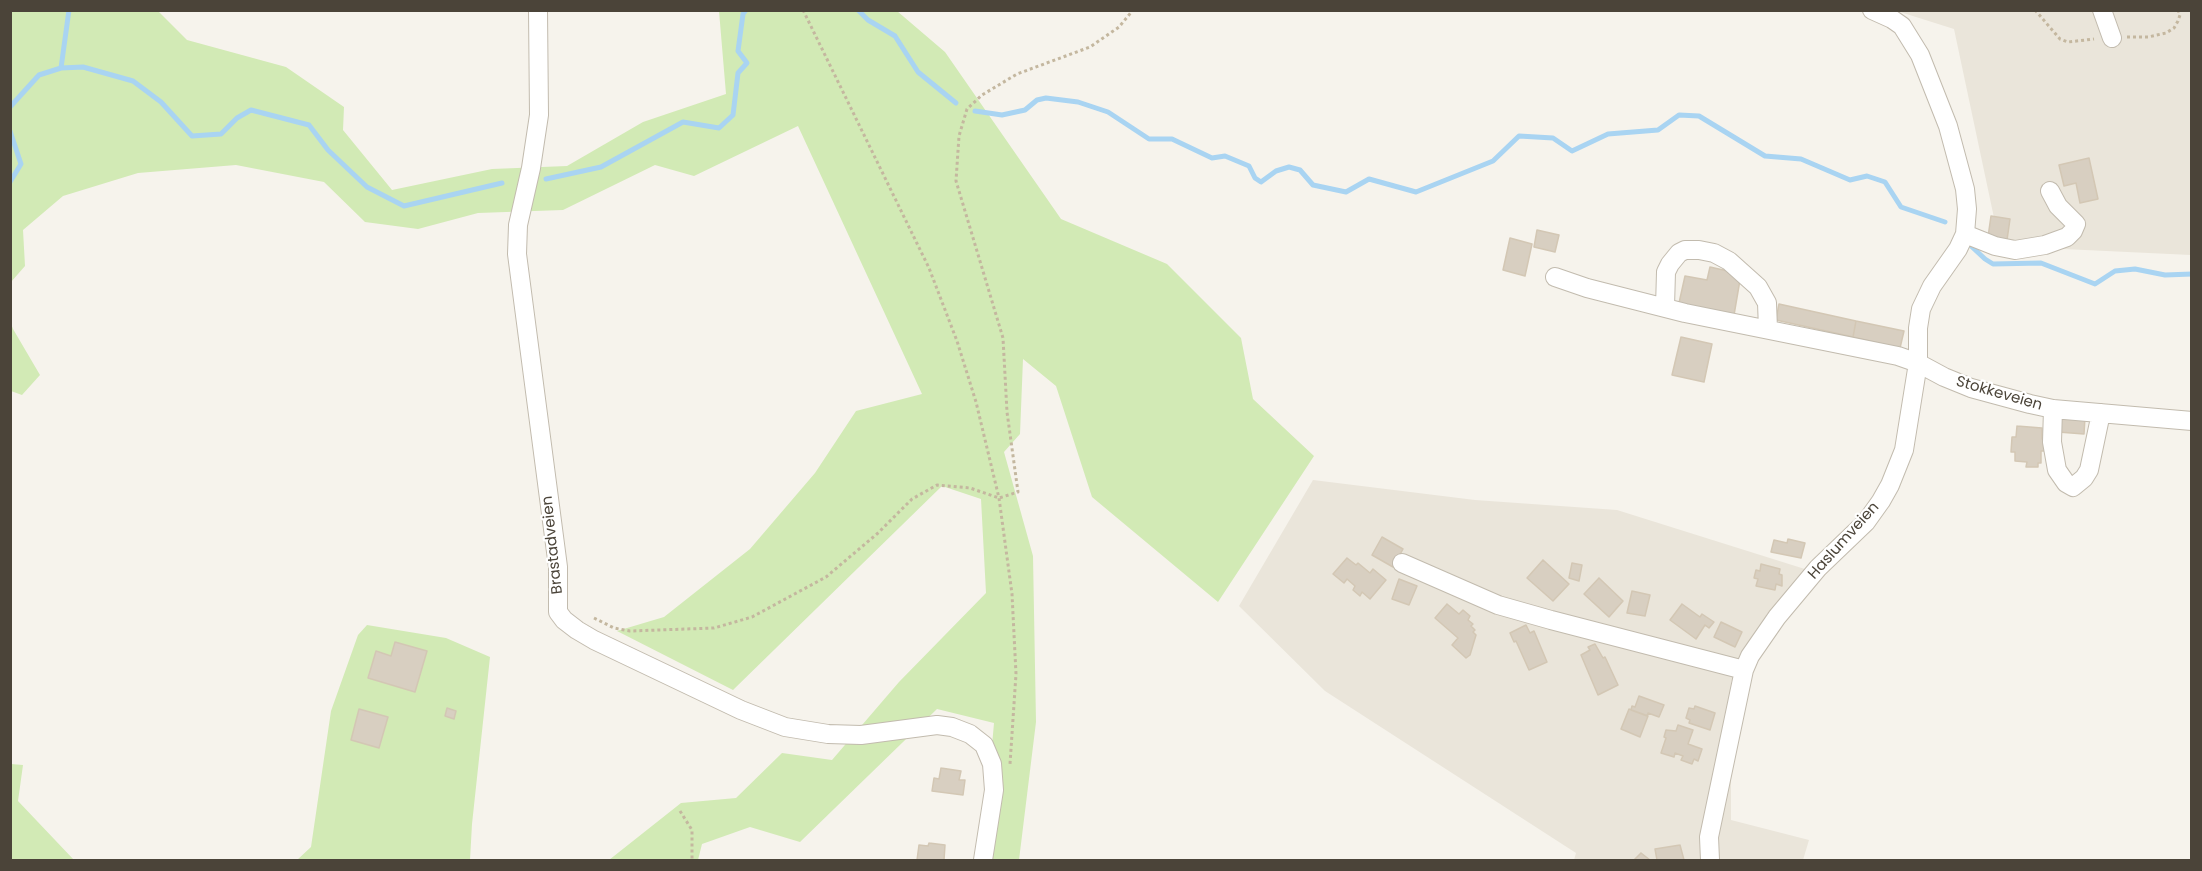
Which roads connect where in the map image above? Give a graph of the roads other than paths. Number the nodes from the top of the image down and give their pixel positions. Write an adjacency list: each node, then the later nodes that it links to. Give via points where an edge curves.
1 (538, 10): 16 (street, Brastadveien, via 539,115 518,225 517,254 557,559 558,612 594,640 785,727 861,735 937,724 970,734 984,745 992,764 994,790)
2 (1872, 10): 6 (street, via 1902,26 1920,55 1961,167 1967,209)
3 (2102, 10): 4 (street)
4 (2112, 38)
5 (2050, 191): 6 (street, via 2076,224 2067,237 2015,250)
6 (1965, 234): 10 (street, via 1921,309)
7 (1555, 277): 8 (street, Stokkeveien)
8 (1665, 307): 9 (street, Stokkeveien); 9 (street, via 1666,272 1670,264 1679,253 1699,249 1740,268 1758,287 1767,303)
9 (1768, 329): 10 (street, Stokkeveien)
10 (1918, 363): 11 (street, Stokkeveien, via 1987,394); 15 (street, Haslumveien, via 1904,450 1881,501 1777,617)
11 (2053, 409): 12 (street, Stokkeveien); 12 (street, via 2052,442 2057,470 2073,487 2089,470)
12 (2101, 413): 13 (street, Stokkeveien)
13 (2192, 421)
14 (1402, 563): 15 (street, via 1498,604)
15 (1744, 670): 17 (street, Haslumveien, via 1709,837)
16 (983, 861)
17 (1710, 861)

